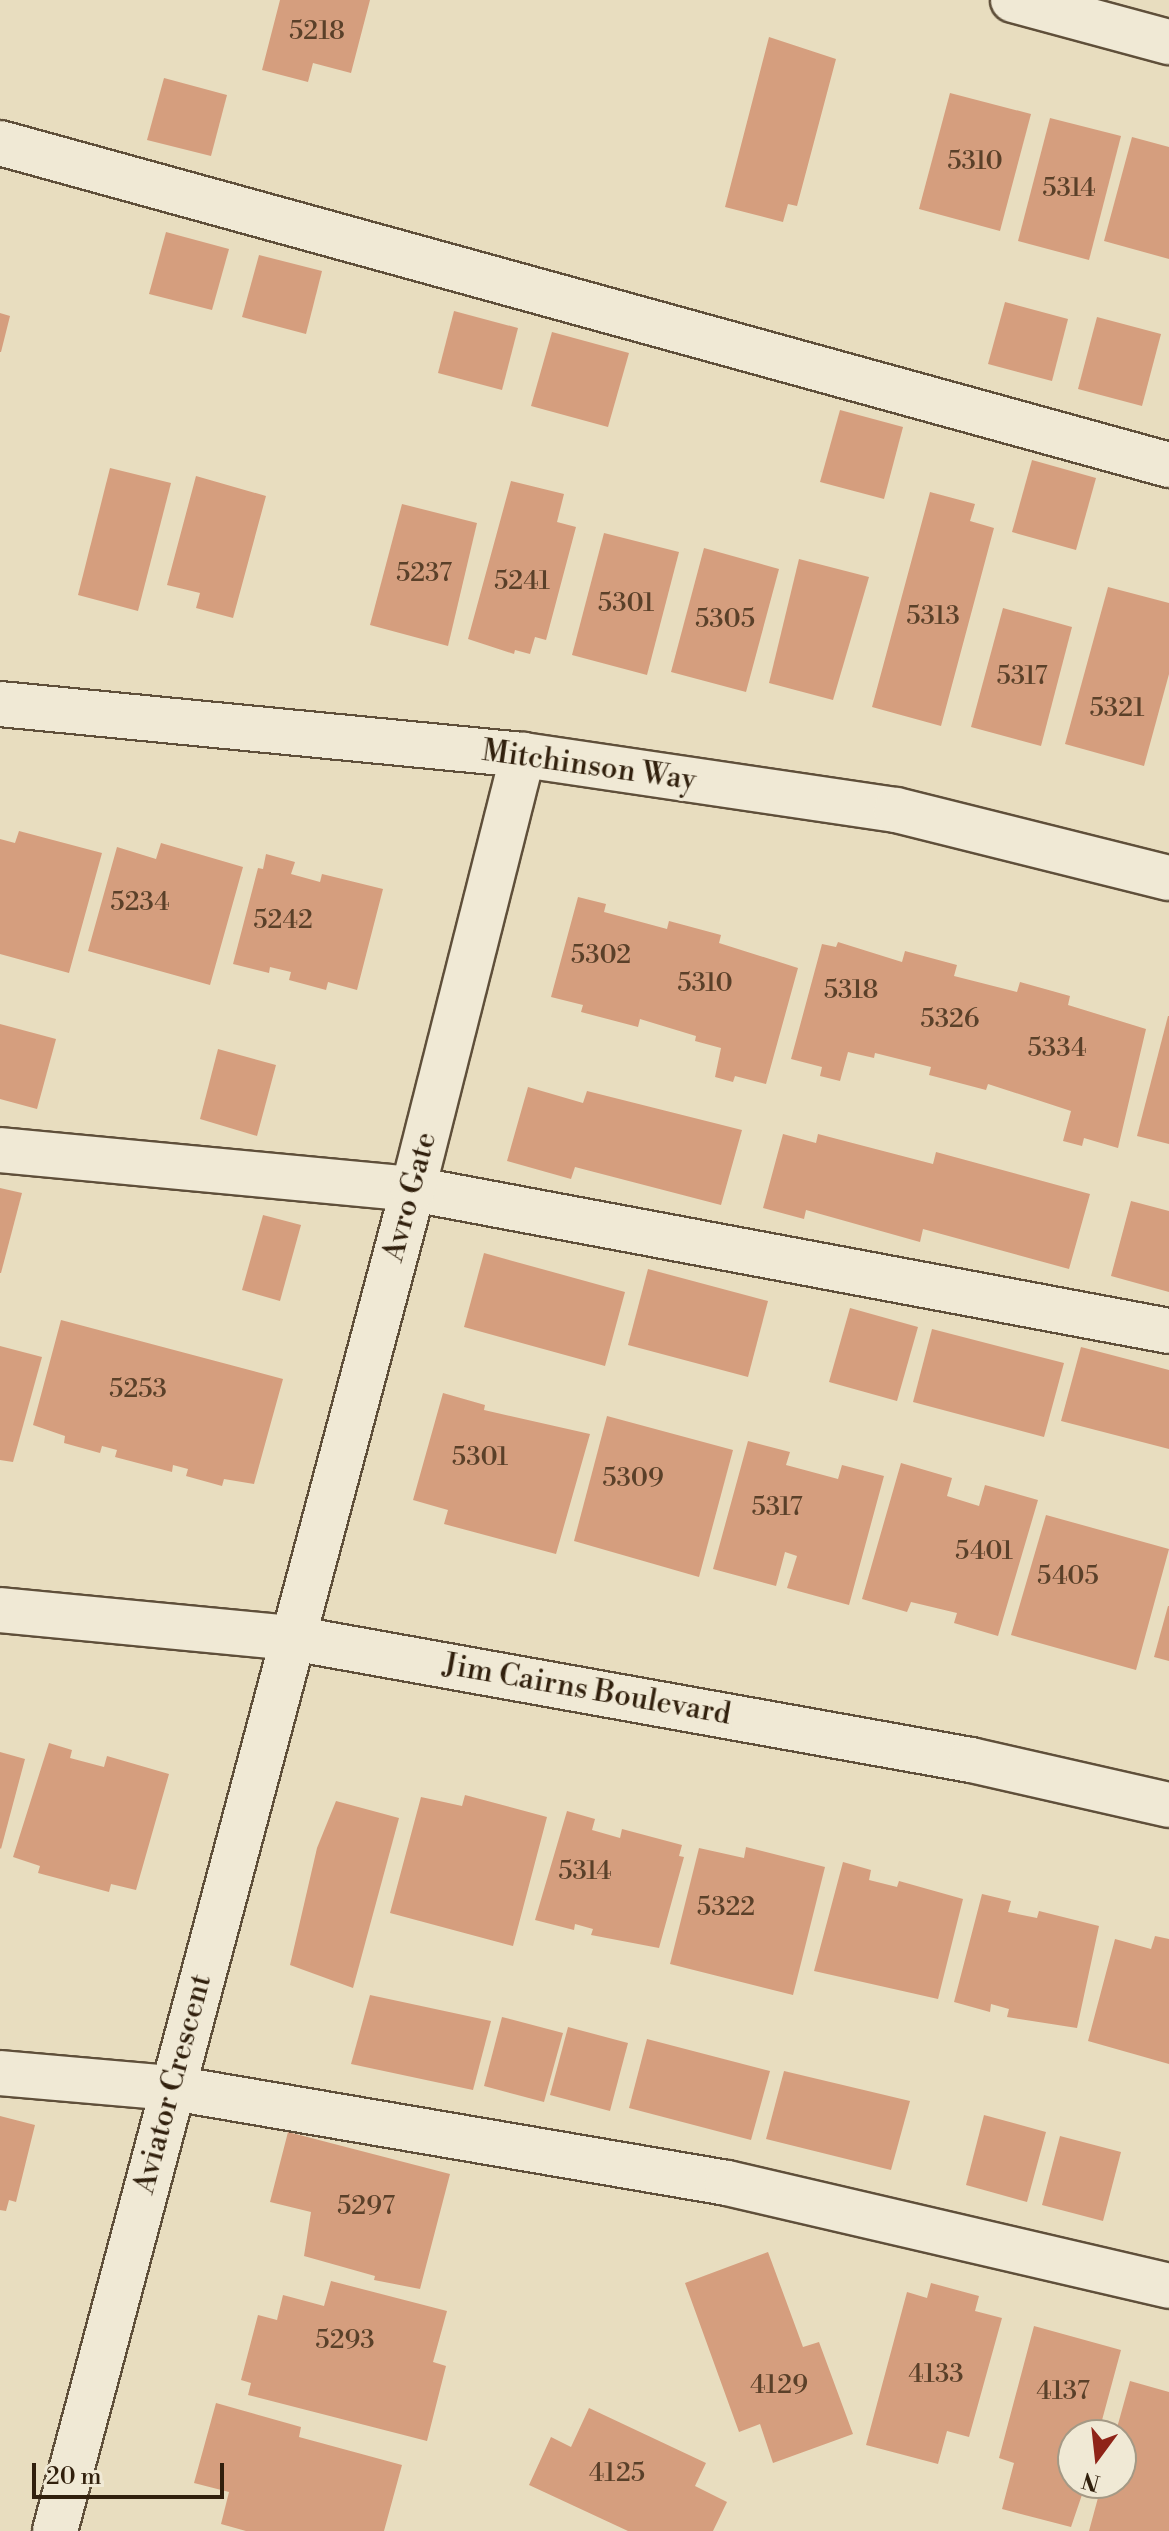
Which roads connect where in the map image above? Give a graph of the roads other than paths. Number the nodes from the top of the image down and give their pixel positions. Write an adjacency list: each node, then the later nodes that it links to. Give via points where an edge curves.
1 (1013, 0): 2 (street)
2 (1169, 42)
3 (0, 143): 4 (street)
4 (1169, 465)
5 (0, 704): 6 (street, Mitchinson Way)
6 (523, 755): 7 (street, Mitchinson Way, via 896,810); 9 (street, Avro Gate)
7 (1169, 878)
8 (0, 1150): 9 (street)
9 (413, 1189): 10 (street); 12 (street, Avro Gate)
10 (1169, 1331)
11 (0, 1610): 12 (street, Jim Cairns Boulevard)
12 (292, 1638): 13 (street, Jim Cairns Boulevard, via 971,1760); 15 (street, Aviator Crescent)
13 (1169, 1805)
14 (0, 2073): 15 (street)
15 (173, 2088): 16 (street, via 727,2183); 17 (street, Aviator Crescent)
16 (1169, 2286)
17 (55, 2531)

